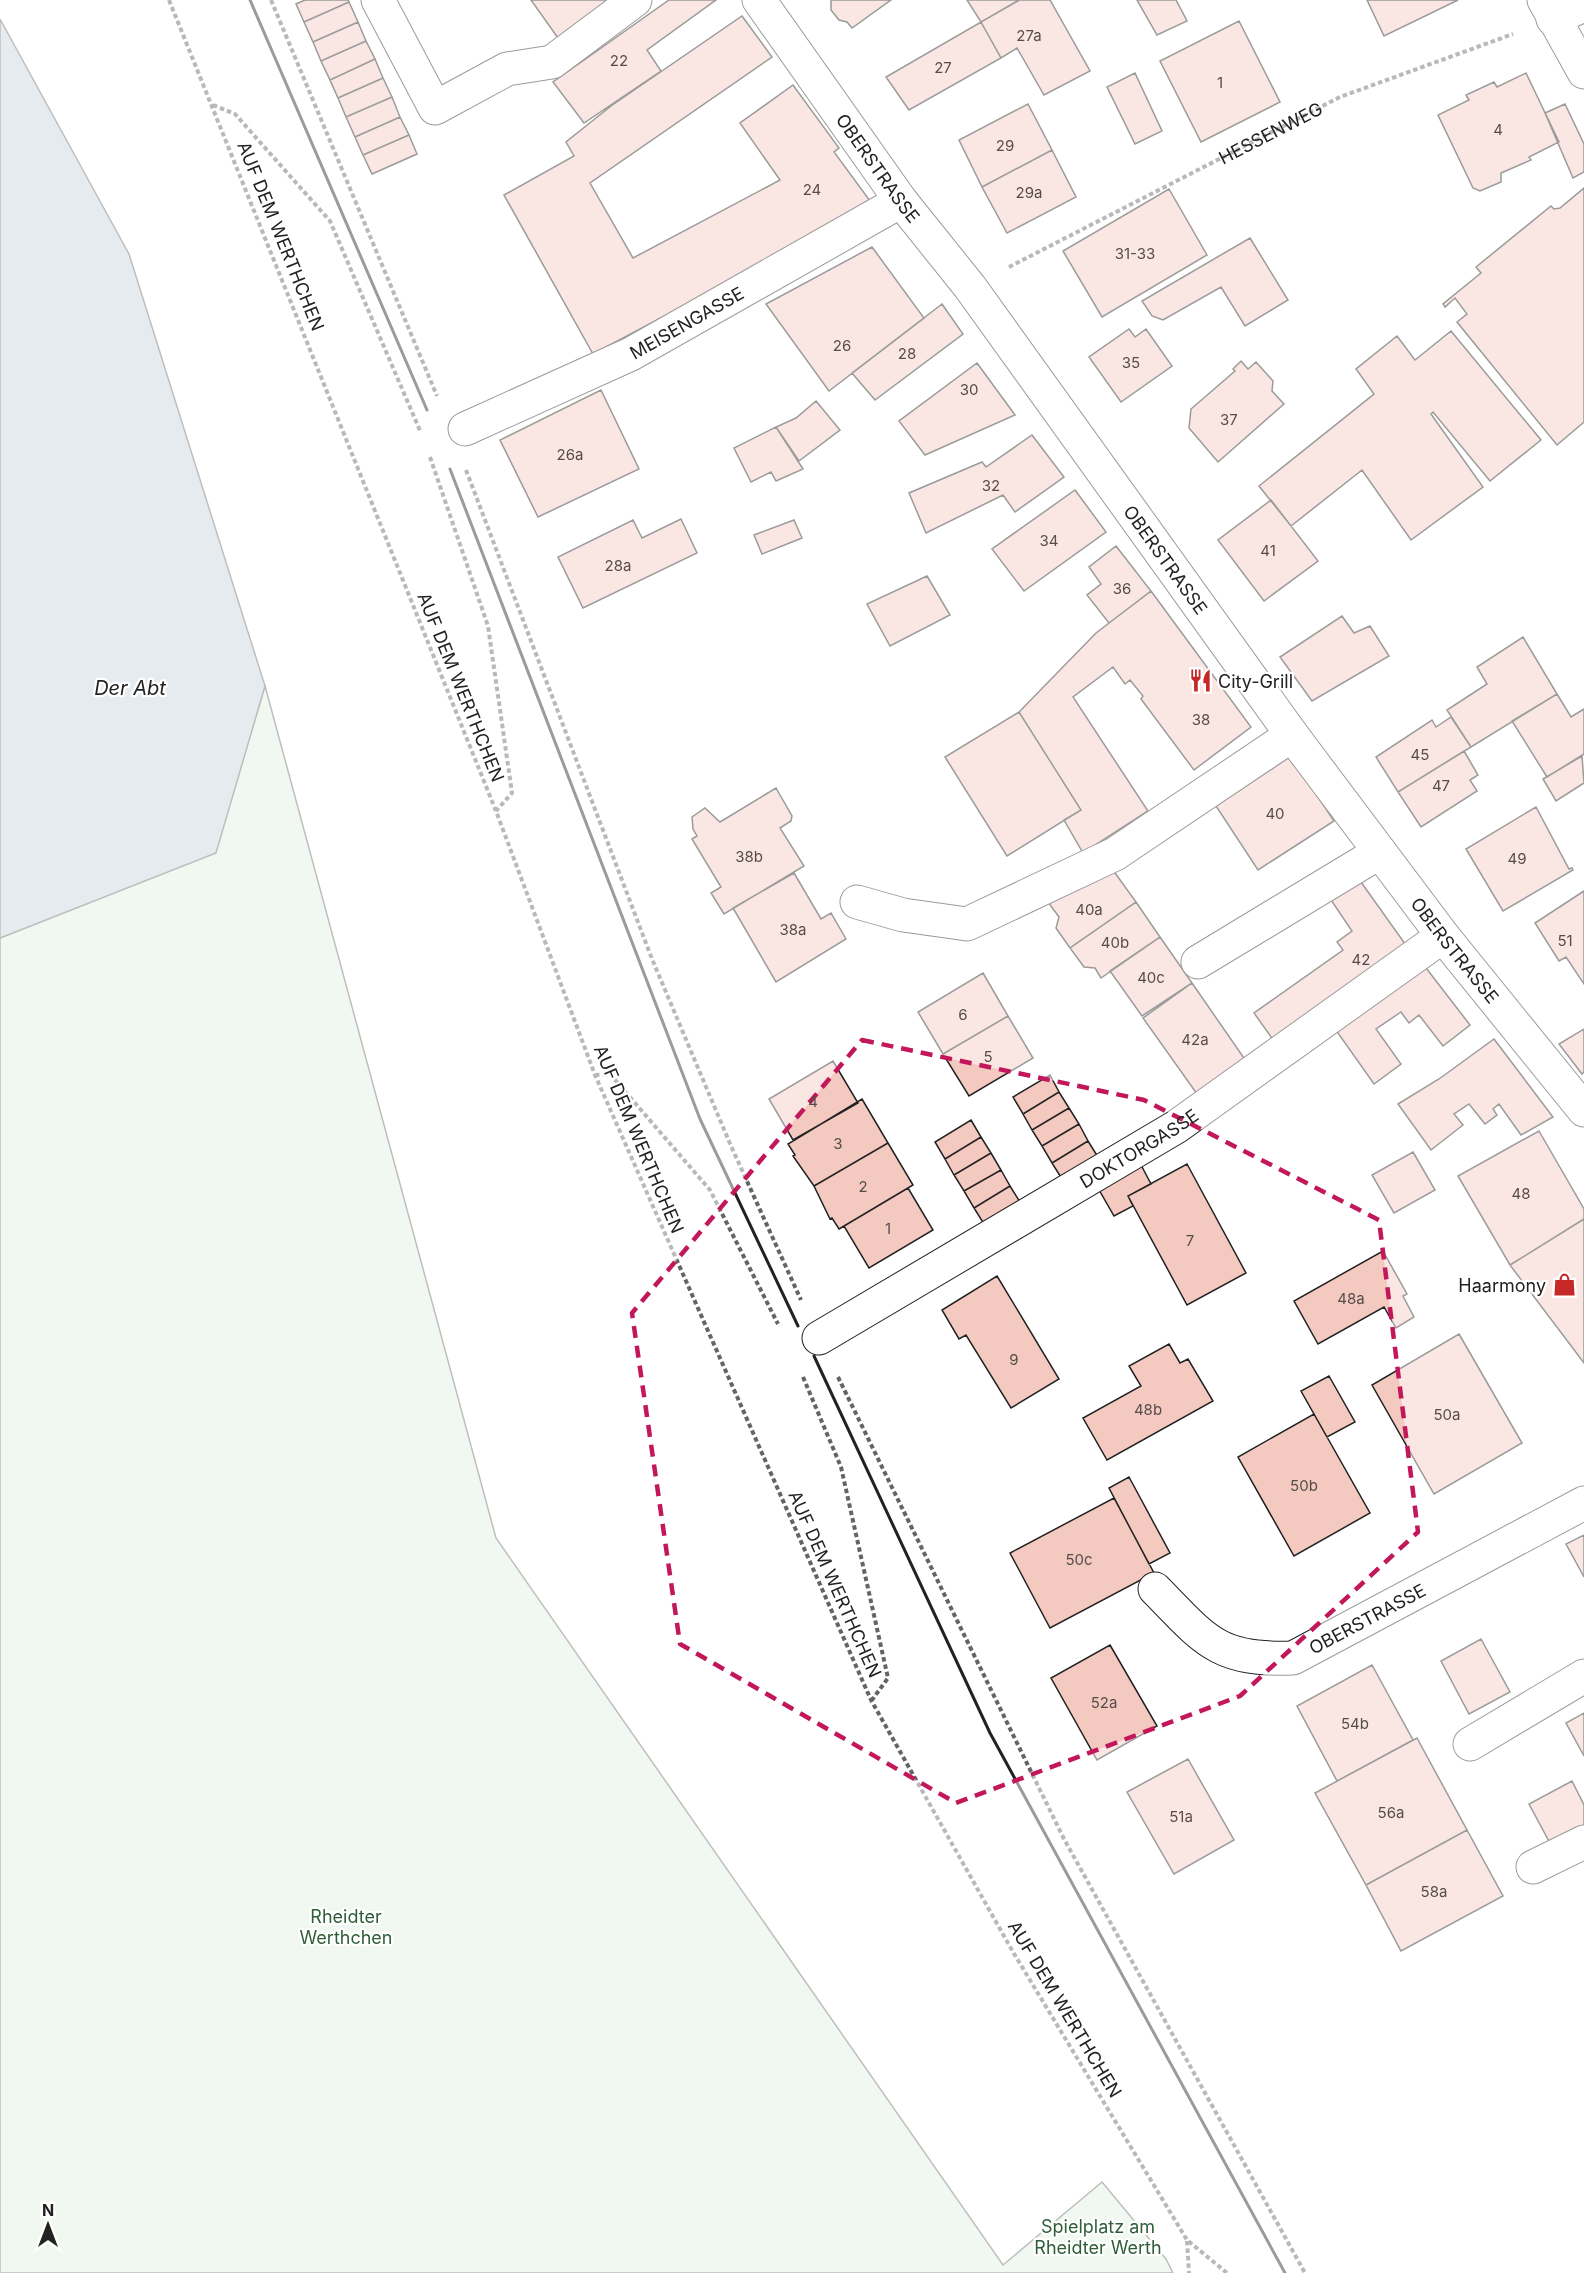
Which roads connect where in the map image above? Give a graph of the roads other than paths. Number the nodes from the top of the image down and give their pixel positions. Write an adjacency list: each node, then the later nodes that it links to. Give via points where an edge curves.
1 (378, 0): 2 (street, via 435,108 507,69 552,62)
2 (635, 0)
3 (759, 0): 7 (street, OBERSTRASSE)
4 (1584, 5): 5 (street)
5 (1549, 10): 6 (street)
6 (1584, 72)
7 (902, 201): 8 (street, MEISENGASSE, via 631,354); 9 (street, OBERSTRASSE, via 970,287)
8 (458, 431)
9 (1292, 735): 10 (street, OBERSTRASSE); 11 (street, via 1115,854 967,924 903,915)
10 (1380, 852): 12 (street, OBERSTRASSE); 13 (street)
11 (857, 902)
12 (1443, 936): 14 (street, OBERSTRASSE); 15 (street, DOKTORGASSE, via 1176,1127)
13 (1198, 962)
14 (1584, 1110)
15 (806, 1345)
16 (1584, 1503): 17 (street, OBERSTRASSE, via 1293,1658 1263,1659 1234,1654 1204,1638)
17 (1155, 1589)
18 (1584, 1676): 19 (street)
19 (1470, 1744)
20 (1584, 1842): 21 (street)
21 (1533, 1867)

